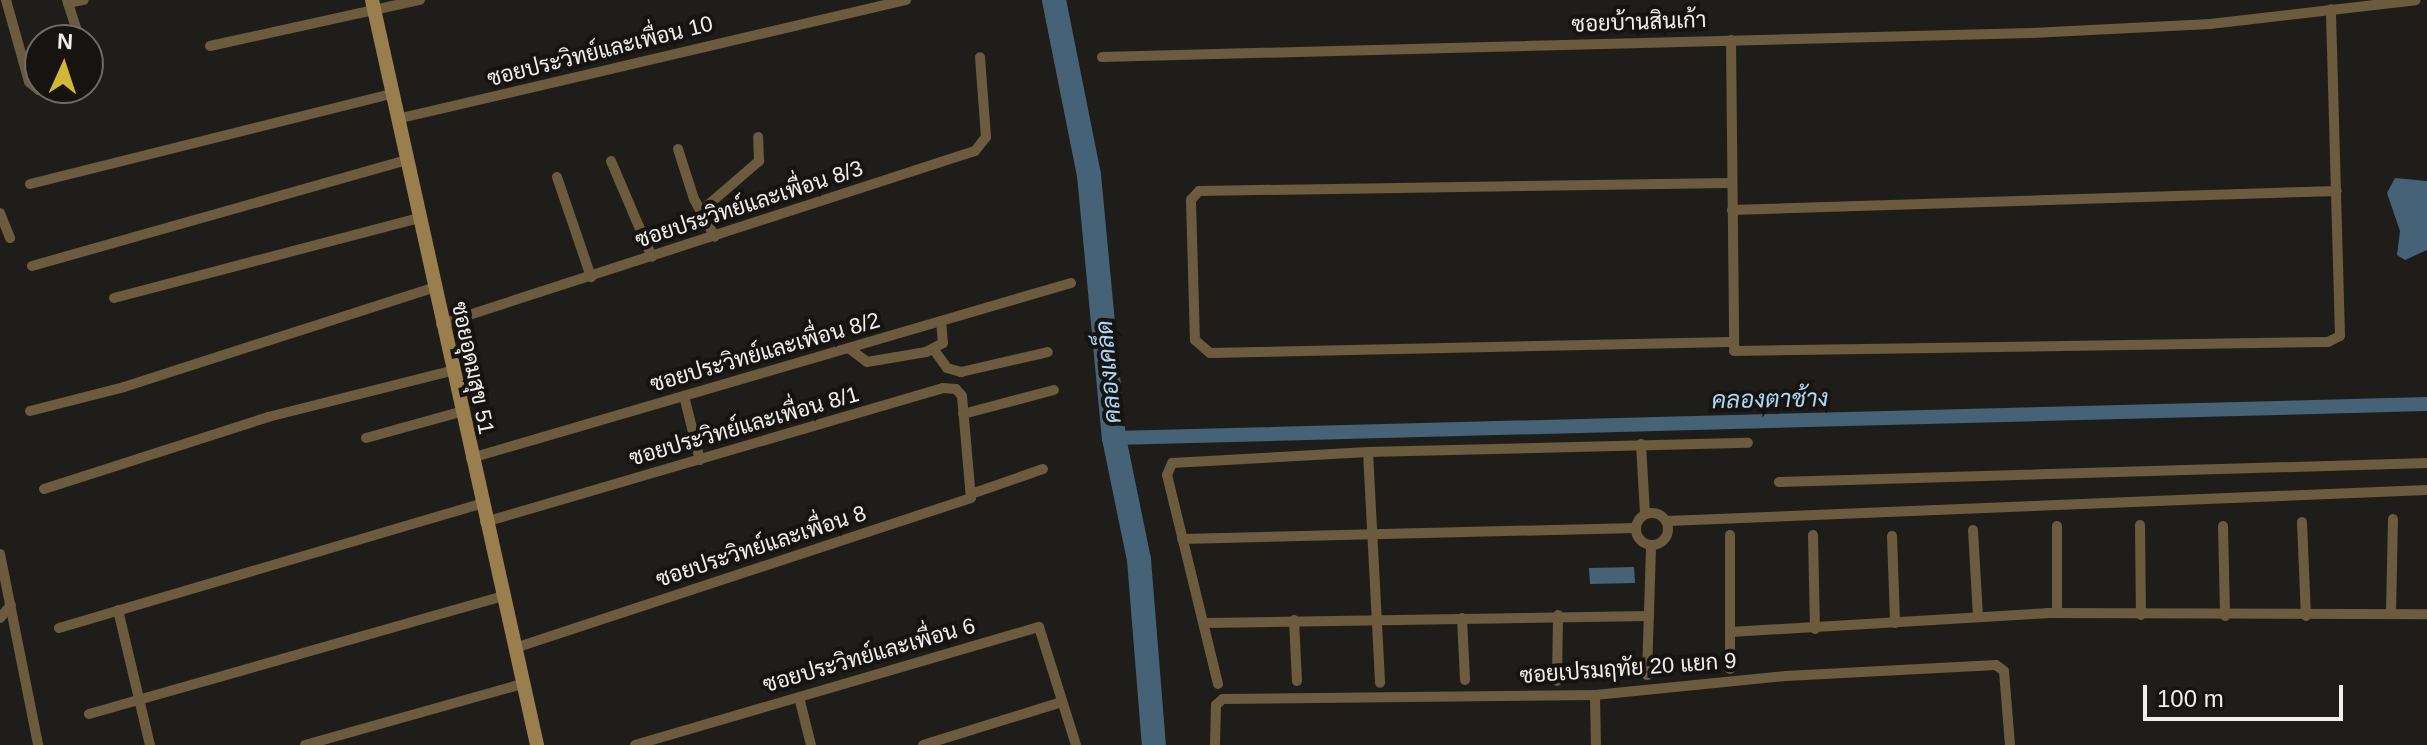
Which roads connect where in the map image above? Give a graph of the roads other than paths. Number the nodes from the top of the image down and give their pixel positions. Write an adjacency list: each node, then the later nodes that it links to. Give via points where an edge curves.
1 (6, 0): 14 (street)
2 (84, 0): 6 (street)
3 (420, 0): 7 (street)
4 (906, 0): 16 (street, ซอยประวิทย์และเพื่อน 10)
5 (2416, 0): 8 (street, ซอยบ้านสินเก้า)
6 (67, 1): 9 (street)
7 (374, 5): 11 (street); 15 (street, ซอยอุดมสุข 51)
8 (2331, 9): 10 (street, ซอยบ้านสินเก้า, via 2210,24); 24 (street)
9 (75, 24)
10 (1731, 40): 13 (street, ซอยบ้านสินเก้า); 22 (street)
11 (210, 46)
12 (980, 57): 29 (street, ซอยประวิทย์และเพื่อน 8/3, via 987,130 981,147)
13 (1102, 57)
14 (24, 64)
15 (392, 94): 16 (street, ซอยอุดมสุข 51); 23 (street)
16 (397, 119): 19 (street, ซอยอุดมสุข 51)
17 (758, 137): 26 (street, via 759,161)
18 (678, 149): 26 (street)
19 (406, 160): 28 (street, ซอยอุดมสุข 51); 32 (street)
20 (611, 161): 31 (street)
21 (557, 177): 33 (street)
22 (1729, 183): 25 (street); 39 (street, via 1199,191 1191,200 1195,340 1210,353)
23 (30, 184)
24 (2337, 191): 25 (street); 39 (street, via 2340,336 2335,341 1741,352)
25 (1732, 210): 39 (street)
26 (701, 211): 29 (street)
27 (0, 213): 30 (street)
28 (418, 218): 35 (street, ซอยอุดมสุข 51); 36 (street)
29 (715, 237): 31 (street, ซอยประวิทย์และเพื่อน 8/3)
30 (10, 238)
31 (652, 257): 33 (street, ซอยประวิทย์และเพื่อน 8/3)
32 (32, 266)
33 (591, 277): 38 (street, ซอยประวิทย์และเพื่อน 8/3)
34 (1071, 283): 37 (street, ซอยประวิทย์และเพื่อน 8/2)
35 (433, 288): 38 (street, ซอยอุดมสุข 51); 46 (street, via 124,387)
36 (114, 298)
37 (941, 322): 40 (street, ซอยประวิทย์และเพื่อน 8/2); 41 (street, via 945,337)
38 (441, 324): 43 (street, ซอยอุดมสุข 51)
39 (1731, 342)
40 (850, 349): 41 (street, via 867,362); 45 (street, ซอยประวิทย์และเพื่อน 8/2)
41 (934, 350): 42 (street, via 947,368 961,372)
42 (1048, 352)
43 (451, 371): 47 (street, ซอยอุดมสุข 51); 58 (street, via 268,417)
44 (1054, 390): 48 (street)
45 (684, 396): 53 (street, ซอยประวิทย์และเพื่อน 8/2); 54 (street)
46 (30, 411)
47 (460, 412): 49 (street); 53 (street, ซอยอุดมสุข 51)
48 (963, 414): 54 (street, ซอยประวิทย์และเพื่อน 8/1, via 956,389 943,388); 60 (street)
49 (366, 438)
50 (1748, 443): 51 (street)
51 (1641, 444): 52 (street); 62 (street)
52 (1368, 452): 72 (street); 76 (street, via 1172,463 1167,475)
53 (471, 458): 61 (street, ซอยอุดมสุข 51)
54 (700, 460): 65 (street, ซอยประวิทย์และเพื่อน 8/1)
55 (2427, 463): 57 (street)
56 (1043, 469): 60 (street, ซอยประวิทย์และเพื่อน 8)
57 (1779, 482)
58 (44, 489)
59 (2427, 490): 64 (street)
60 (974, 493): 100 (street, ซอยประวิทย์และเพื่อน 8)
61 (481, 504): 65 (street, ซอยอุดมสุข 51); 81 (street)
62 (1645, 514): 64 (street); 70 (street)
63 (2393, 519): 83 (street)
64 (1667, 521): 77 (street, via 1666,538)
65 (485, 522): 79 (street, ซอยอุดมสุข 51)
66 (2302, 522): 89 (street)
67 (2140, 525): 86 (street)
68 (2057, 526): 82 (street)
69 (2223, 526): 88 (street)
70 (1636, 528): 72 (street); 77 (street, via 1643,542)
71 (1973, 530): 91 (street)
72 (1372, 534): 76 (street); 90 (street)
73 (1730, 535): 99 (street)
74 (1813, 535): 98 (street)
75 (1892, 536): 96 (street)
76 (1182, 539): 95 (street)
77 (1651, 545): 87 (street)
78 (0, 554): 80 (street)
79 (502, 596): 100 (street, ซอยอุดมสุข 51); 111 (street)
80 (11, 605): 92 (street); 114 (street)
81 (118, 610): 97 (street); 111 (street)
82 (2057, 613): 86 (street); 91 (street)
83 (2391, 614): 84 (street); 89 (street)
84 (2427, 614)
85 (1558, 615): 87 (street); 93 (street); 105 (street)
86 (2141, 615): 88 (street)
87 (1649, 616): 102 (street)
88 (2225, 616): 89 (street)
89 (2306, 616)
90 (1376, 617): 93 (street); 94 (street); 106 (street)
91 (1978, 617): 96 (street)
92 (0, 618)
93 (1462, 618): 103 (street)
94 (1294, 620): 95 (street); 104 (street)
95 (1207, 623): 108 (street)
96 (1895, 623): 98 (street)
97 (59, 628)
98 (1815, 629): 99 (street)
99 (1730, 632): 101 (street)
100 (514, 648): 107 (street, ซอยอุดมสุข 51)
101 (1730, 669)
102 (1647, 675)
103 (1465, 680)
104 (1297, 681)
105 (1557, 681)
106 (1380, 683)
107 (522, 684): 116 (street); 117 (street, ซอยอุดมสุข 51)
108 (1218, 684)
109 (1595, 695): 122 (street, ซอยเปรมฤทัย 20 แยก 9, via 1223,699 1216,705); 123 (street); 124 (street, ซอยเปรมฤทัย 20 แยก 9, via 1786,676 1996,665 2004,671)
110 (799, 697): 112 (street, ซอยประวิทย์และเพื่อน 6, via 1039,627); 118 (street, ซอยประวิทย์และเพื่อน 6); 119 (street)
111 (139, 699): 113 (street); 115 (street)
112 (1062, 702): 120 (street); 121 (street)
113 (89, 714)
114 (38, 745)
115 (150, 745)
116 (305, 745)
117 (537, 745)
118 (635, 745)
119 (811, 745)
120 (923, 745)
121 (1076, 745)
122 (1215, 745)
123 (1596, 745)
124 (2010, 745)

